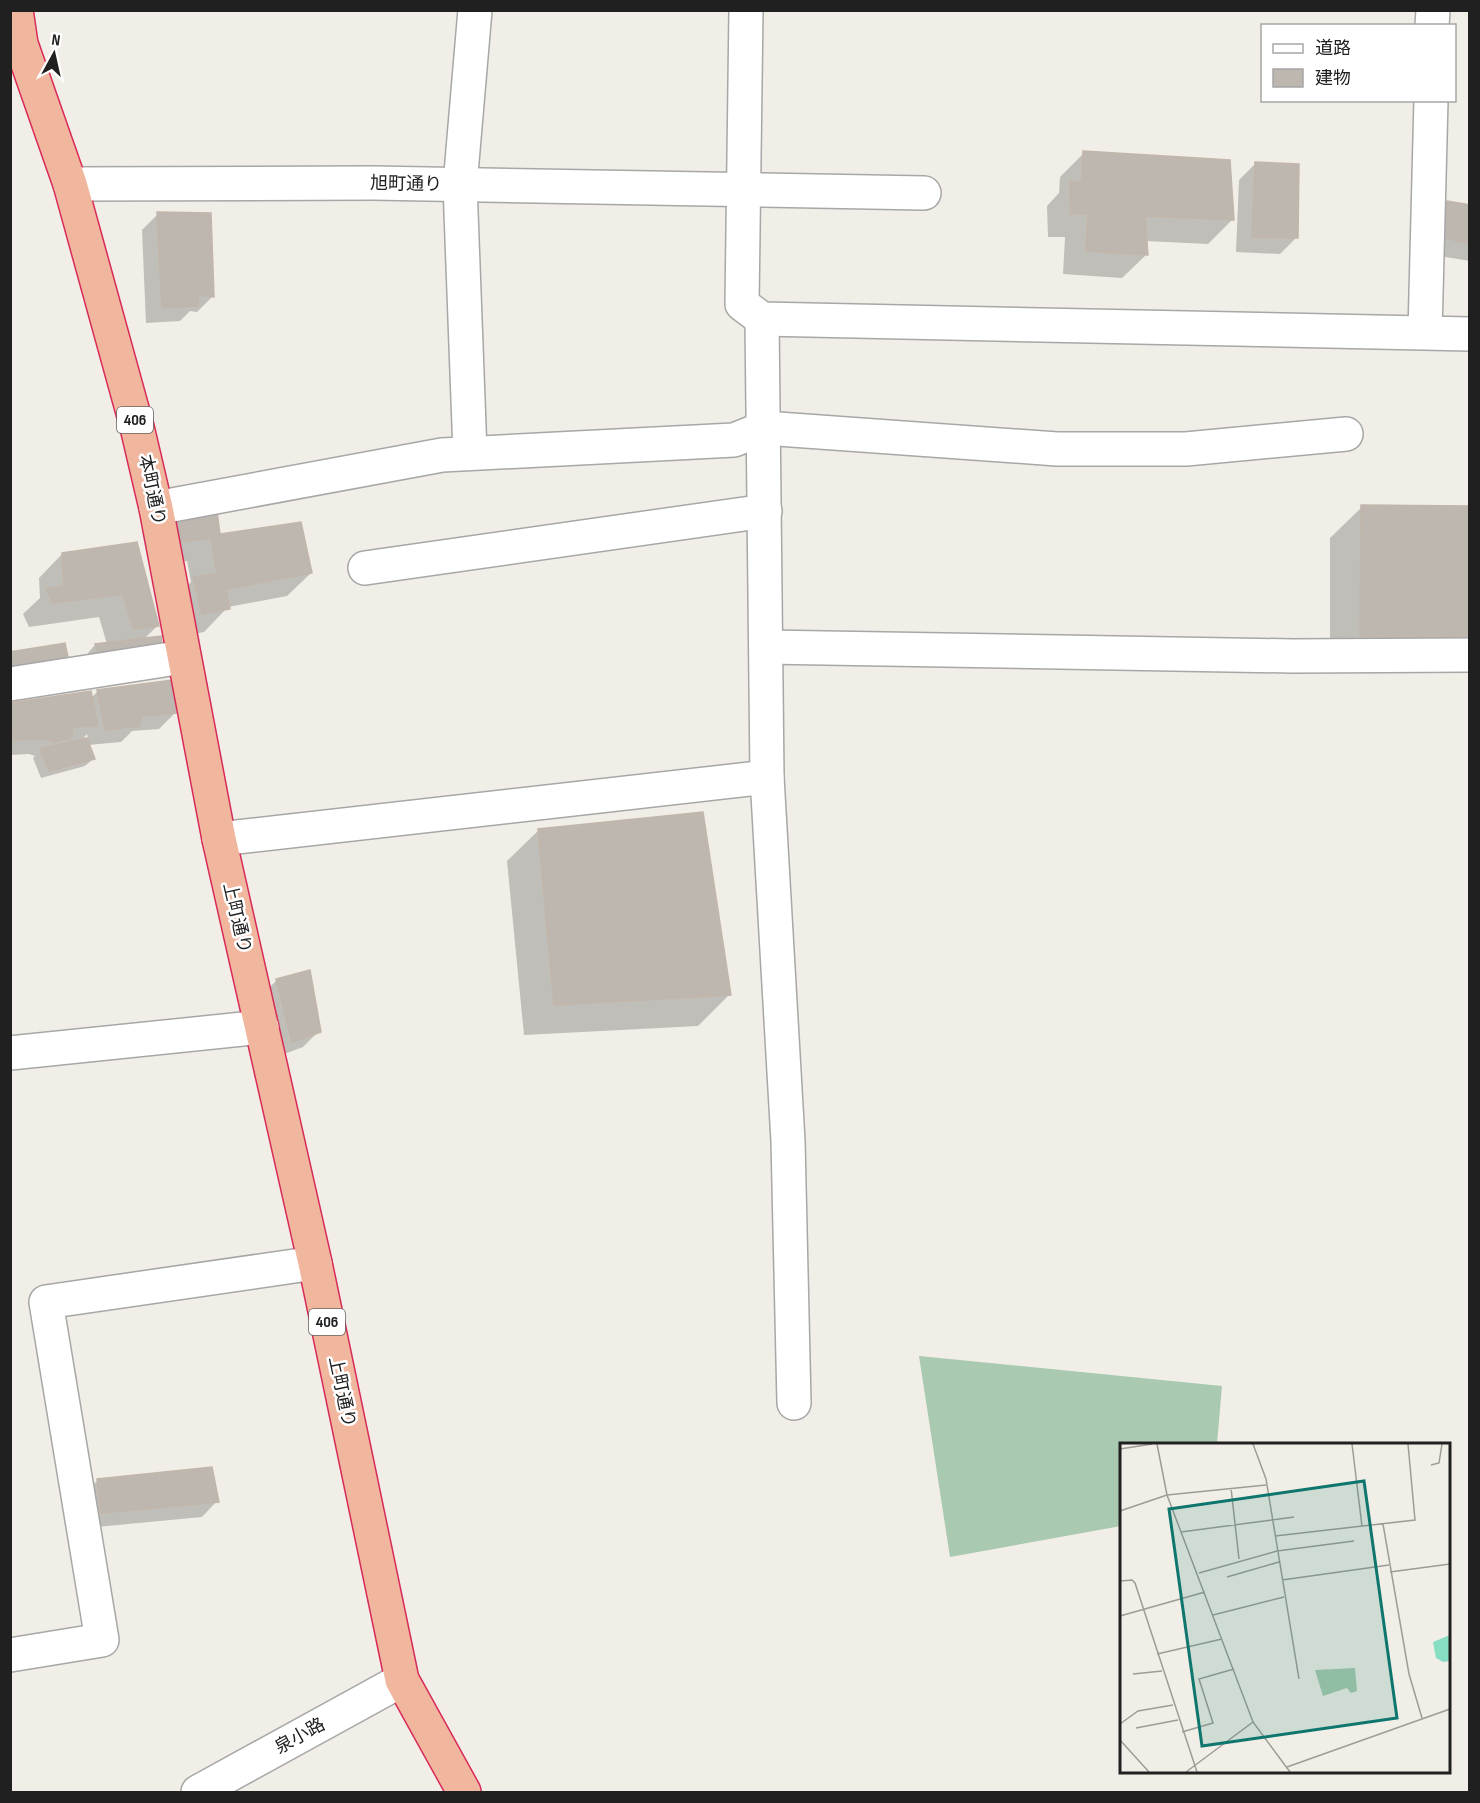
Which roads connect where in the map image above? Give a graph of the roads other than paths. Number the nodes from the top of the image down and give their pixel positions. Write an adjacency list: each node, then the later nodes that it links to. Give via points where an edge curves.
1 (16, 10): 5 (highway, 本町通り / 406, via 21,44)
2 (475, 10): 6 (street)
3 (746, 10): 7 (street)
4 (1431, 102): 10 (street)
5 (70, 184): 6 (street, 旭町通り); 15 (highway, 本町通り / 406)
6 (460, 185): 7 (street, 旭町通り); 14 (street)
7 (742, 190): 8 (street, 旭町通り); 9 (street, via 742,304)
8 (924, 192)
9 (762, 319): 10 (street); 12 (street)
10 (1425, 332): 11 (street)
11 (1470, 334)
12 (764, 428): 13 (street, via 1057,449 1186,449); 14 (street, via 734,440); 16 (street)
13 (1346, 434)
14 (470, 453): 15 (street)
15 (156, 508): 20 (highway, 本町通り / 406)
16 (765, 511): 17 (street); 18 (street)
17 (365, 568)
18 (766, 647): 19 (street, via 1293,656); 22 (street)
19 (1470, 655)
20 (183, 657): 21 (street); 23 (highway, 本町通り / 406)
21 (10, 684)
22 (767, 777): 23 (street); 27 (street, via 788,1141)
23 (219, 839): 24 (highway, 上町通り / 406)
24 (262, 1027): 25 (street); 26 (highway, 上町通り / 406)
25 (10, 1053)
26 (315, 1263): 28 (street, via 46,1302 102,1640); 29 (highway, 上町通り / 406)
27 (794, 1403)
28 (10, 1655)
29 (402, 1680): 30 (street, 泉小路); 31 (highway, 上町通り / 406)
30 (198, 1792)
31 (464, 1792)

